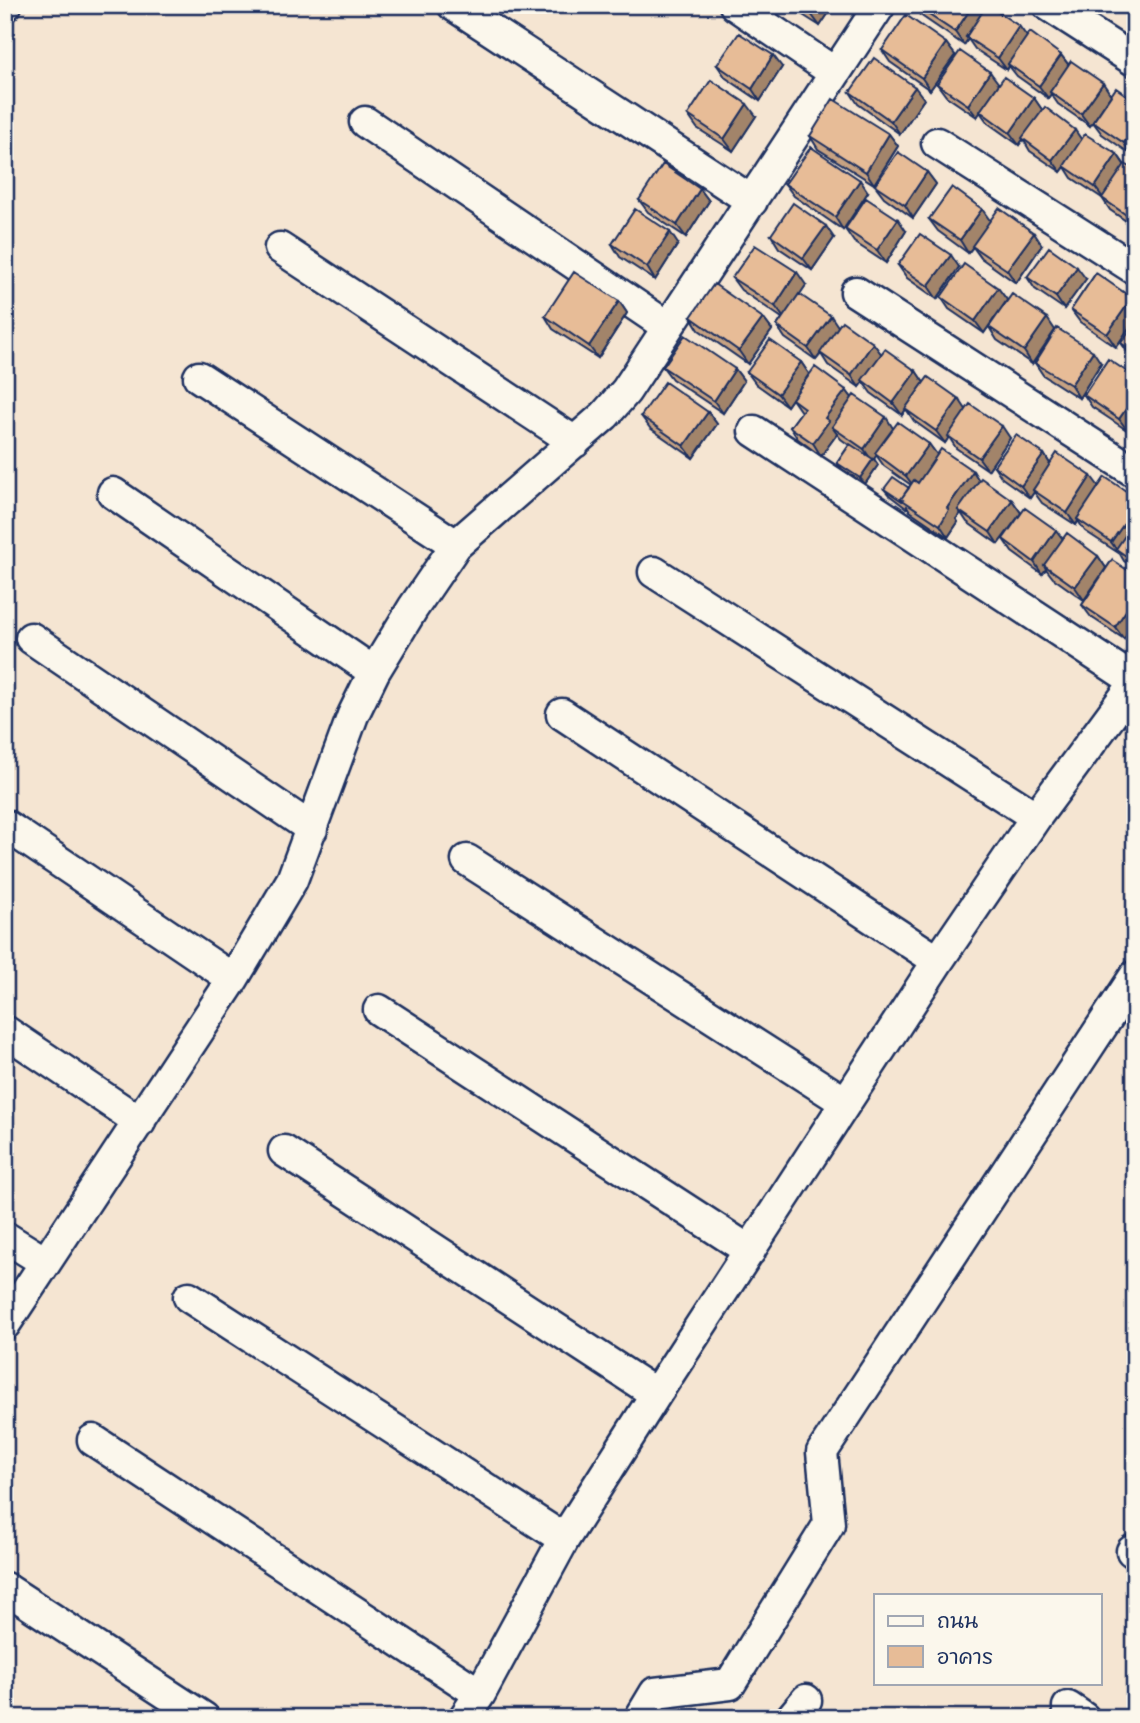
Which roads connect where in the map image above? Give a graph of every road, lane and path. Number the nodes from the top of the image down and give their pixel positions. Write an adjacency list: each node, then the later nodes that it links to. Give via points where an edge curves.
1 (453, 5): 9 (street)
2 (735, 5): 6 (street)
3 (880, 5): 6 (street)
4 (1048, 5): 5 (street)
5 (1135, 61)
6 (835, 73): 9 (street)
7 (365, 122): 13 (street)
8 (937, 143): 11 (street)
9 (752, 201): 13 (street)
10 (280, 248): 16 (street)
11 (1135, 270)
12 (856, 292): 17 (street)
13 (668, 327): 16 (street, via 626,391)
14 (199, 377): 19 (street)
15 (754, 430): 23 (street)
16 (575, 442): 19 (street)
17 (1135, 472)
18 (113, 493): 22 (street)
19 (456, 545): 22 (street)
20 (654, 572): 25 (street)
21 (30, 638): 27 (street)
22 (374, 672): 27 (street, via 353,715)
23 (1135, 682): 25 (street)
24 (562, 714): 29 (street)
25 (1036, 817): 29 (street)
26 (5, 825): 31 (street)
27 (312, 829): 31 (street, via 292,880)
28 (467, 860): 34 (street)
29 (938, 961): 34 (street)
30 (1135, 976): 48 (street, via 822,1452 829,1524 730,1684 655,1693)
31 (233, 979): 35 (street)
32 (379, 1010): 38 (street)
33 (5, 1031): 35 (street)
34 (845, 1102): 38 (street)
35 (140, 1122): 39 (street)
36 (284, 1151): 42 (street)
37 (5, 1237): 39 (street)
38 (750, 1251): 42 (street)
39 (45, 1262): 41 (street)
40 (189, 1297): 44 (street)
41 (5, 1324)
42 (656, 1394): 44 (street)
43 (93, 1440): 46 (street)
44 (564, 1539): 46 (street)
45 (5, 1588): 47 (street)
46 (472, 1706)
47 (204, 1718)
48 (640, 1718)

